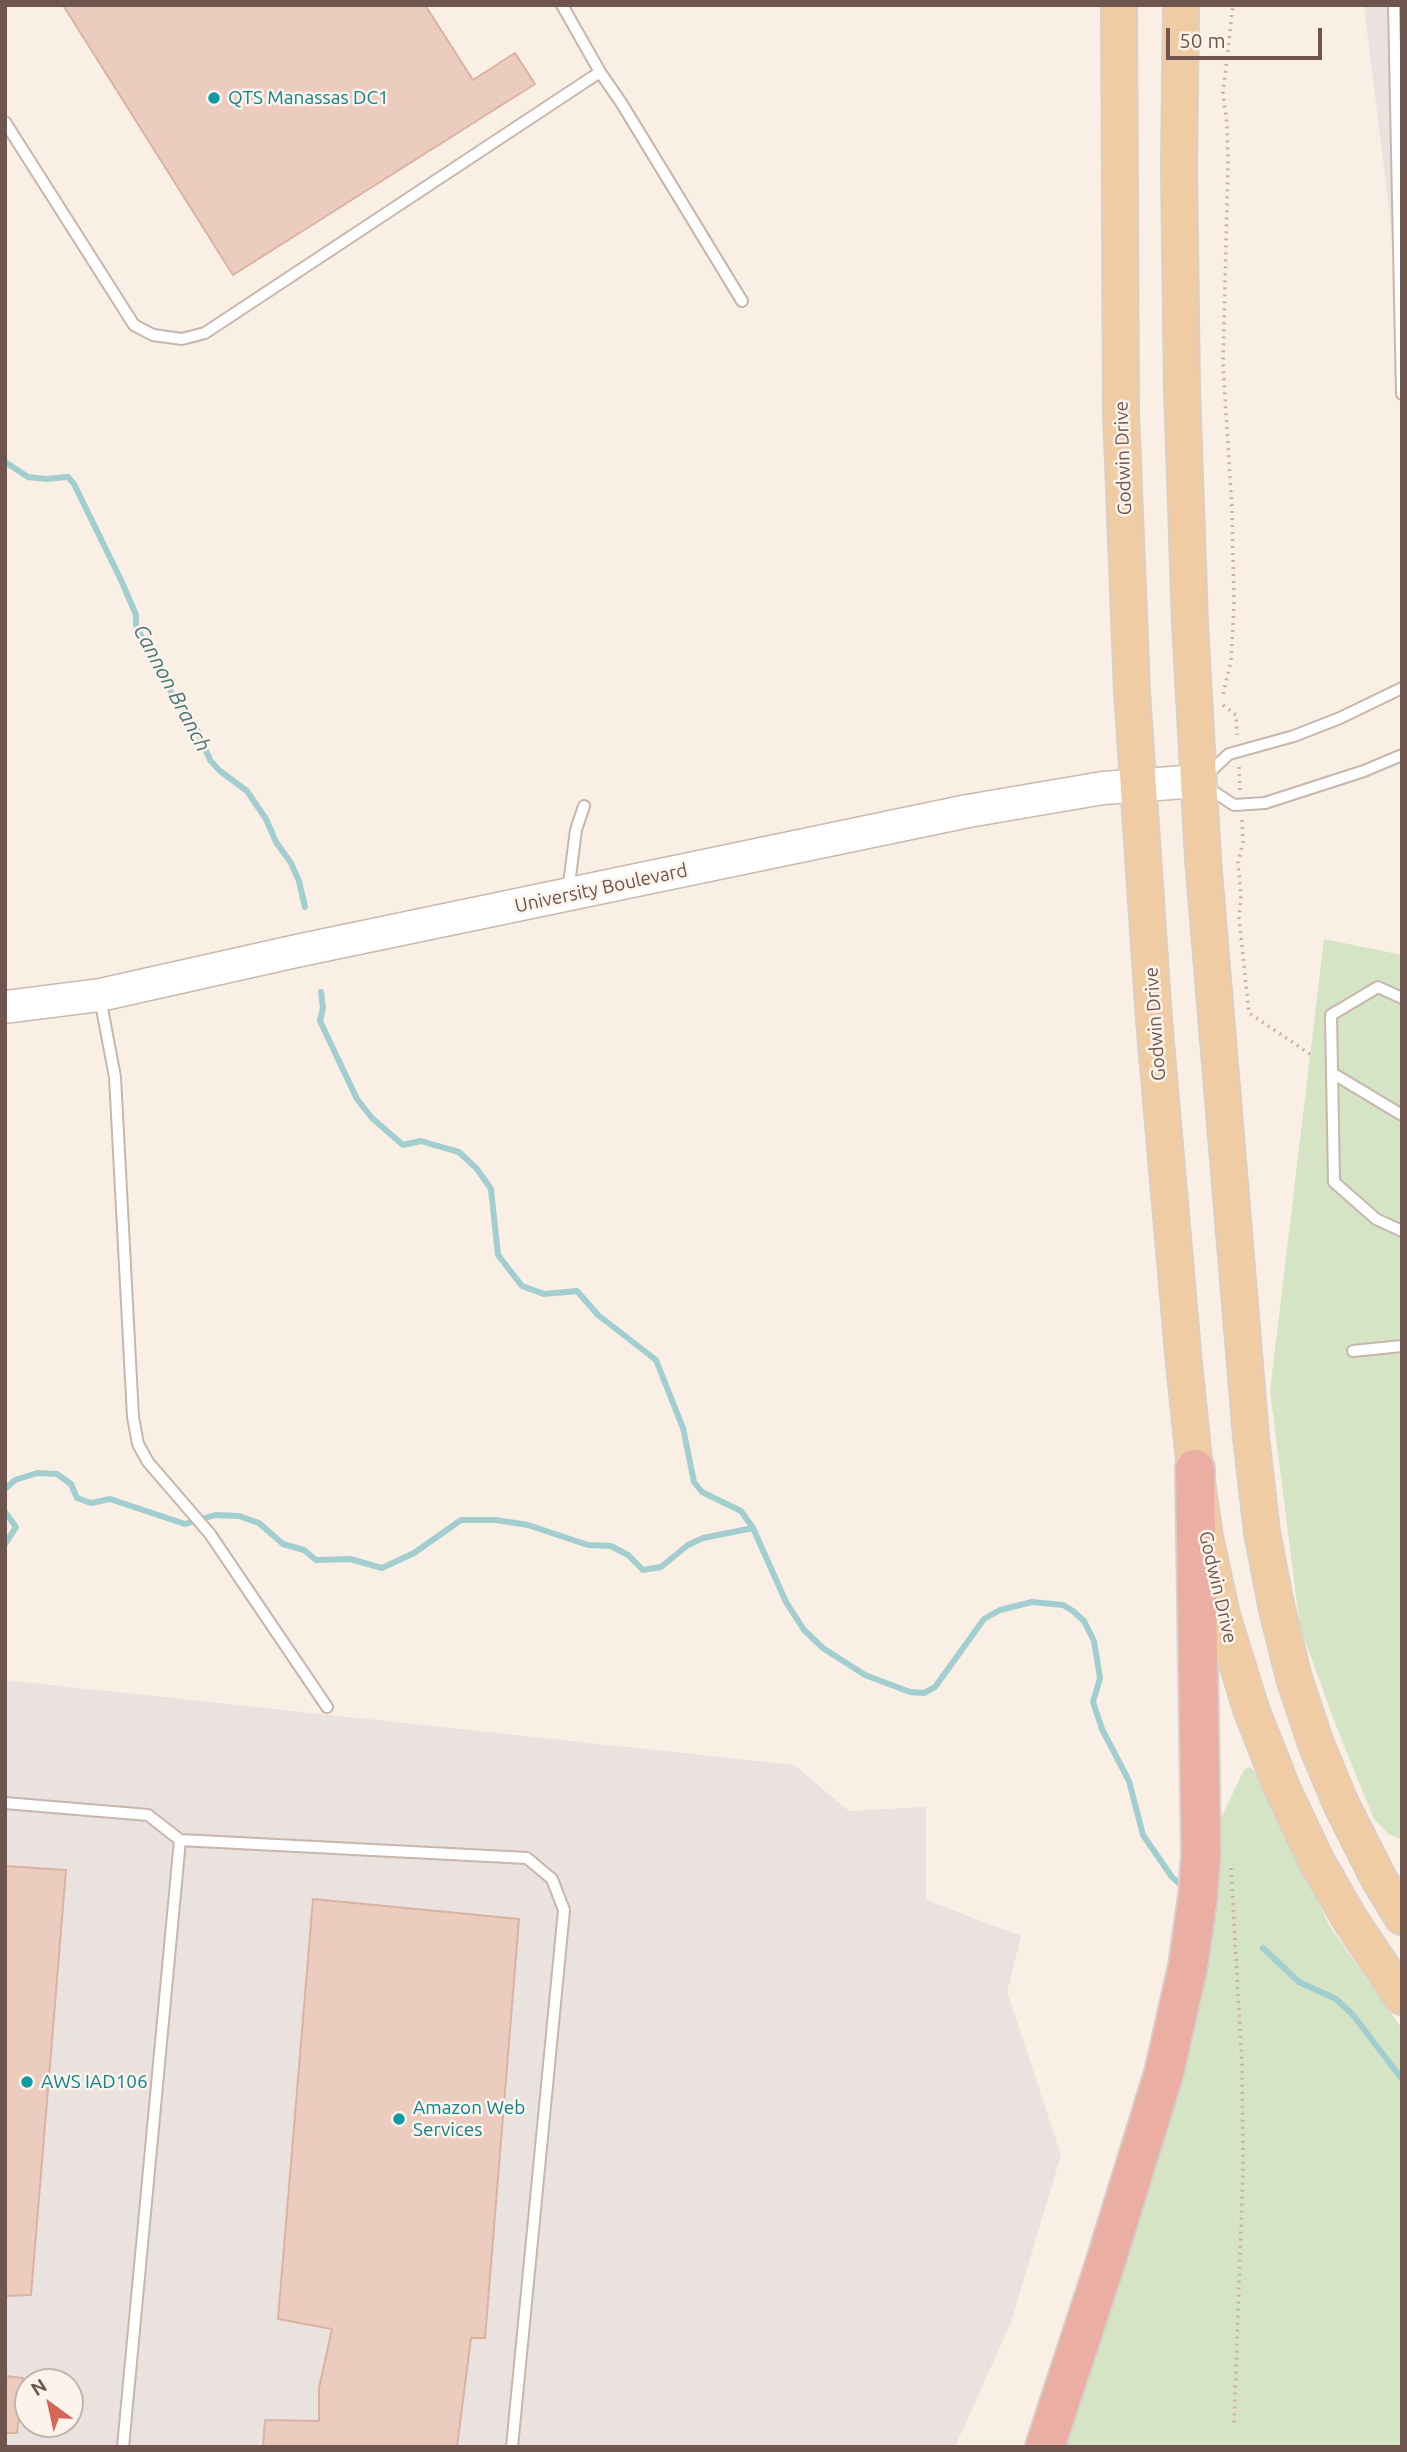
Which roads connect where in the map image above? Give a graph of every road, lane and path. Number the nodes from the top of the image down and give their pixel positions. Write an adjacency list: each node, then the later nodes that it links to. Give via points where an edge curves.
1 (562, 5): 6 (lane)
2 (1119, 5): 15 (main road, Godwin Drive, via 1121,412)
3 (1181, 5): 14 (main road, via 1182,388)
4 (1233, 5): 12 (path, via 1223,93 1228,164 1223,364 1234,606 1231,661 1222,699 1223,706 1236,715)
5 (1394, 5): 8 (lane)
6 (600, 72): 7 (lane, via 205,333 182,339 153,335 134,325); 9 (lane)
7 (5, 122)
8 (1399, 171): 10 (lane)
9 (742, 301)
10 (1402, 394)
11 (1402, 688): 12 (lane, via 1294,736)
12 (1238, 752): 14 (lane, via 1229,754); 16 (path)
13 (1402, 755): 16 (lane, via 1265,803)
14 (1199, 781): 15 (main road, University Boulevard); 16 (lane); 33 (main road, via 1228,1174 1262,1532 1294,1678 1316,1744 1341,1804)
15 (1138, 786): 18 (main road, University Boulevard, via 968,811); 28 (main road, Godwin Drive, via 1154,1020)
16 (1241, 805): 22 (path, via 1239,918 1249,1013)
17 (584, 806): 18 (lane, via 576,830)
18 (568, 895): 19 (main road, University Boulevard)
19 (100, 995): 21 (main road, University Boulevard); 29 (lane, via 115,1077 134,1432 148,1462 210,1534)
20 (1402, 998): 23 (lane, via 1378,987 1331,1015)
21 (5, 1007)
22 (1310, 1054)
23 (1332, 1073): 24 (lane); 25 (lane, via 1334,1182 1376,1219)
24 (1402, 1115)
25 (1402, 1231)
26 (1402, 1346): 27 (lane)
27 (1353, 1352)
28 (1195, 1469): 34 (main road, Godwin Drive, via 1222,1615 1251,1709 1317,1862); 38 (highway, via 1201,1853 1188,1966 1164,2073)
29 (327, 1707)
30 (5, 1803): 31 (lane, via 148,1815)
31 (180, 1840): 36 (lane); 37 (lane, via 527,1858 552,1879 564,1910)
32 (1231, 1862): 35 (path, via 1243,2171)
33 (1402, 1917)
34 (1402, 1997)
35 (1234, 2425)
36 (123, 2447)
37 (512, 2447)
38 (1045, 2447)

